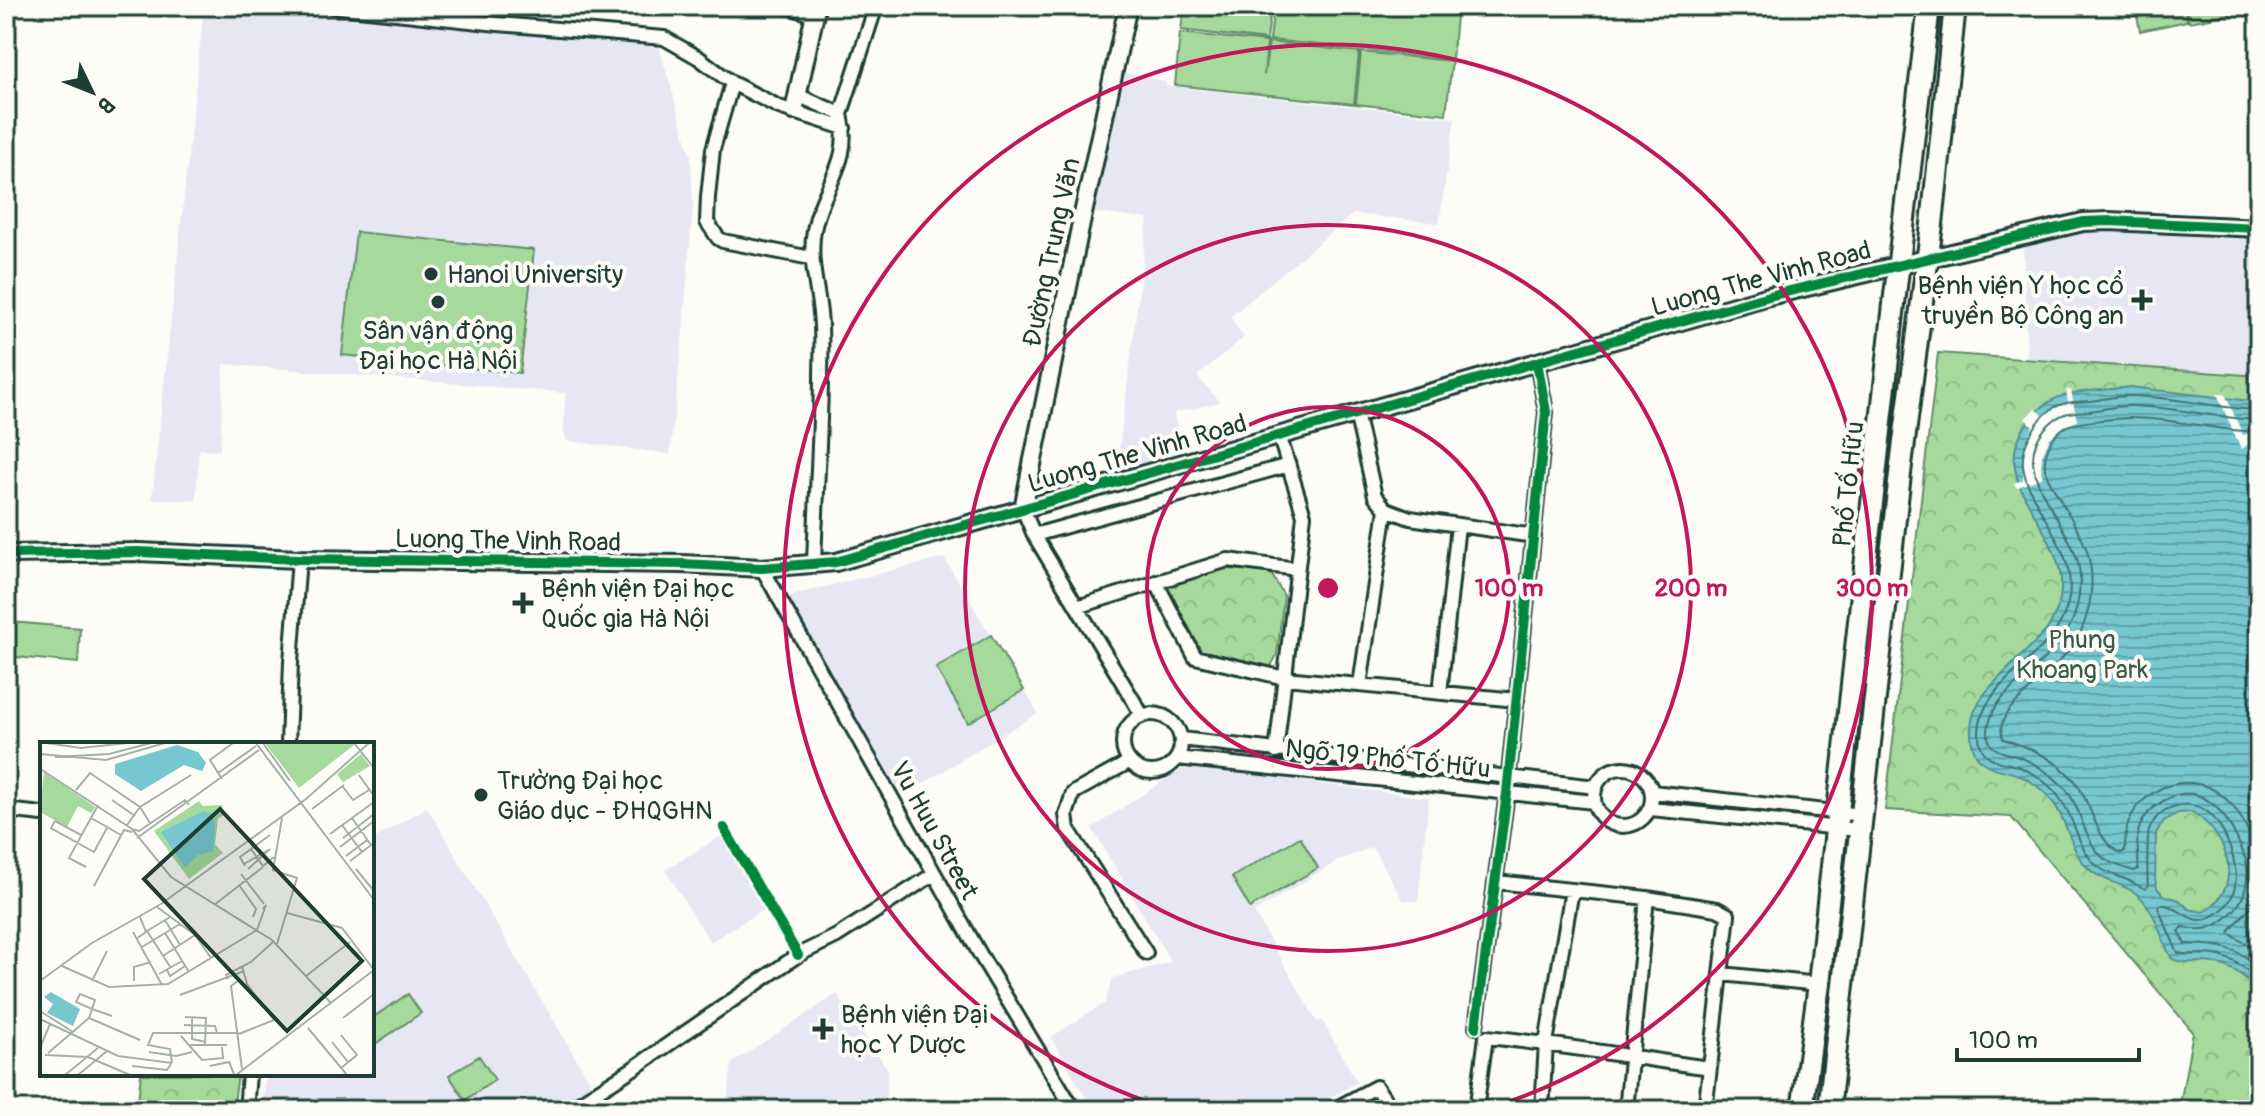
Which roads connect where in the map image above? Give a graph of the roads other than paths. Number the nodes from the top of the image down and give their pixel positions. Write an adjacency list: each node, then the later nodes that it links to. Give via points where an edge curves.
1 (331, 6): 8 (street, via 664,38)
2 (792, 6): 7 (street)
3 (876, 6): 10 (street)
4 (1128, 6): 20 (street, Đường Trung Văn)
5 (1929, 6): 15 (main road, Phố Tố Hữu)
6 (1955, 6): 13 (main road, Phố Tố Hữu)
7 (816, 10): 9 (street)
8 (732, 83): 9 (street, via 779,107); 14 (street, via 713,149 707,222 723,241)
9 (795, 103): 10 (street); 11 (street)
10 (841, 114): 11 (street)
11 (844, 128): 14 (street, via 842,159 823,199)
12 (2259, 228): 13 (street, Luong The Vinh Road, via 2083,222)
13 (1928, 257): 15 (street, Luong The Vinh Road); 51 (main road, Phố Tố Hữu)
14 (811, 258): 27 (street, via 821,324)
15 (1898, 264): 16 (street, Luong The Vinh Road); 50 (main road, Phố Tố Hữu)
16 (1537, 362): 17 (street, Luong The Vinh Road); 24 (street, via 1546,412)
17 (1356, 413): 18 (street, Luong The Vinh Road); 21 (street, via 1375,496)
18 (1279, 435): 19 (street); 20 (street, Luong The Vinh Road)
19 (1289, 465): 23 (street); 29 (street, via 1304,515)
20 (1023, 509): 23 (street); 27 (street, Luong The Vinh Road, via 866,555)
21 (1386, 509): 22 (street); 33 (street)
22 (1458, 525): 24 (street); 34 (street)
23 (1034, 535): 31 (street)
24 (1534, 536): 35 (street)
25 (6, 554): 26 (street, Luong The Vinh Road, via 139,552)
26 (299, 559): 28 (street, Luong The Vinh Road); 38 (street)
27 (814, 564): 28 (street, Luong The Vinh Road)
28 (762, 568): 52 (street, Vu Huu Street)
29 (1297, 569): 30 (street, via 1228,560); 32 (street)
30 (1156, 582): 31 (street); 32 (street, via 1195,657)
31 (1077, 607): 36 (street)
32 (1285, 678): 33 (street); 39 (street)
33 (1360, 685): 34 (street)
34 (1440, 693): 35 (street)
35 (1517, 700): 42 (street)
36 (1142, 715): 37 (street, via 1170,720); 41 (street, via 1125,730 1122,741)
37 (1181, 739): 39 (street, Ngõ 19 Phố Tố Hữu); 40 (street)
38 (288, 742)
39 (1276, 752): 42 (street, Ngõ 19 Phố Tố Hữu)
40 (1177, 758): 41 (street, via 1160,771 1148,772); 45 (street, Ngõ 19 Phố Tố Hữu)
41 (1129, 762): 56 (street, via 1073,793 1066,815 1068,829)
42 (1509, 777): 43 (street, Ngõ 19 Phố Tố Hữu); 45 (street)
43 (1596, 787): 44 (street, via 1608,772 1626,768 1643,775); 46 (street)
44 (1652, 792): 47 (street); 50 (street)
45 (1507, 793): 46 (street, Ngõ 19 Phố Tố Hữu); 53 (street)
46 (1594, 802): 47 (street, via 1600,816 1621,827 1637,824)
47 (1651, 809): 50 (street)
48 (6, 810): 49 (street)
49 (40, 814)
50 (1837, 820): 51 (street); 58 (main road, Phố Tố Hữu)
51 (1861, 822): 74 (main road, Phố Tố Hữu)
52 (934, 874): 65 (street, via 798,955); 66 (street, Vu Huu Street)
53 (1496, 882): 54 (street); 59 (street)
54 (1572, 890): 55 (street); 60 (street)
55 (1647, 898): 57 (street, via 1728,915); 61 (street)
56 (1146, 953)
57 (1722, 974): 58 (street); 62 (street)
58 (1819, 984): 73 (main road, Phố Tố Hữu)
59 (1476, 1027)
60 (1546, 1043): 61 (street); 69 (street, via 1486,1037); 70 (street)
61 (1632, 1058): 62 (street); 71 (street)
62 (1710, 1068): 72 (street)
63 (249, 1076): 64 (street)
64 (246, 1110)
65 (568, 1110)
66 (1074, 1110)
67 (1333, 1110): 68 (street, via 1376,1087)
68 (1392, 1110)
69 (1476, 1110)
70 (1542, 1110)
71 (1626, 1110)
72 (1705, 1110)
73 (1802, 1110)
74 (1829, 1110)

